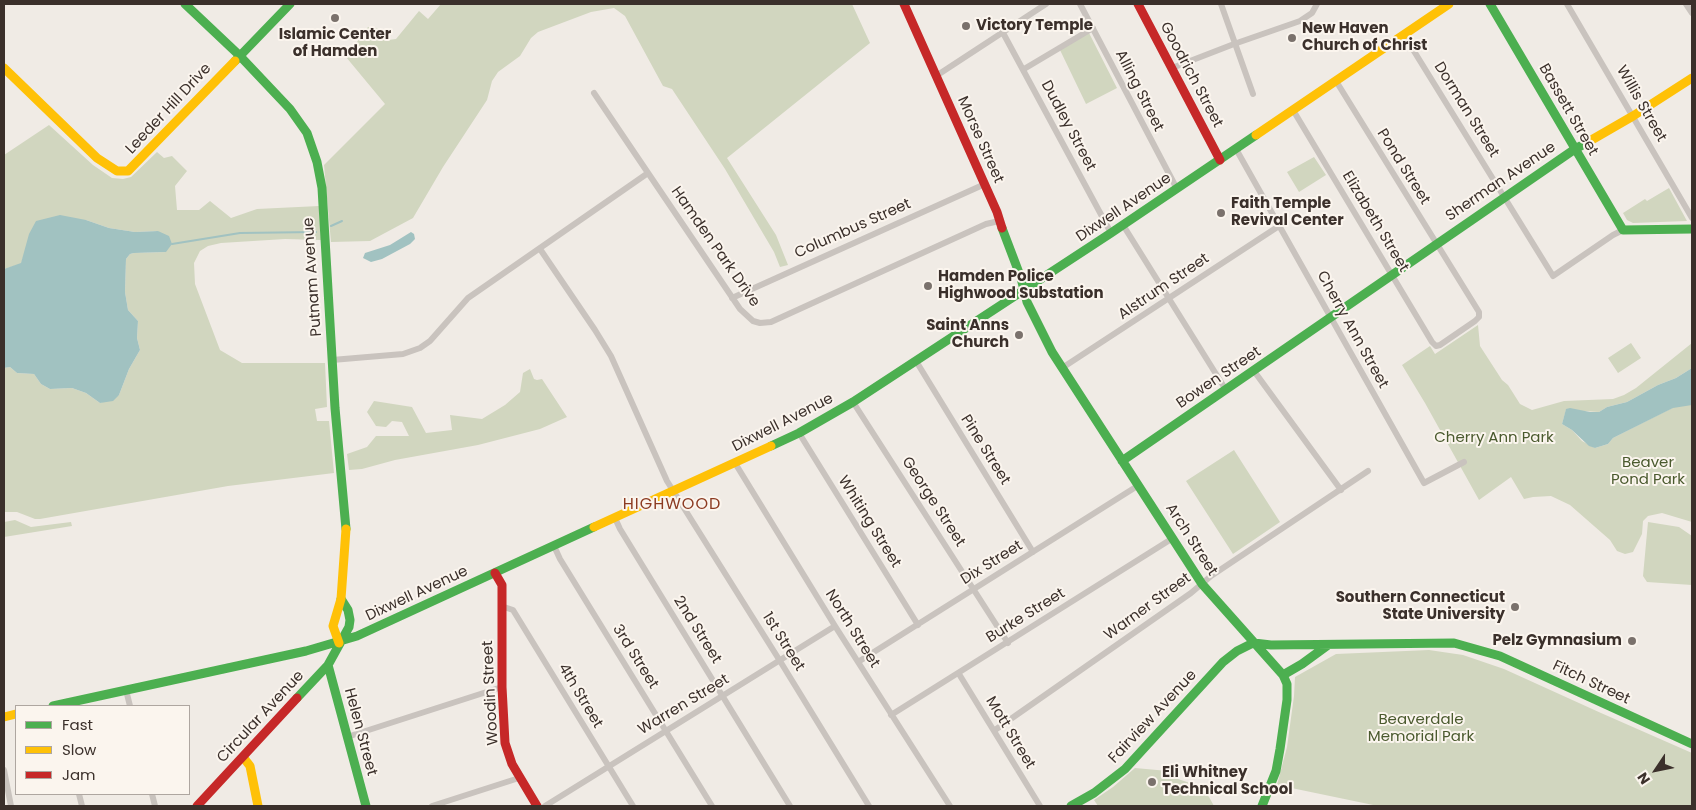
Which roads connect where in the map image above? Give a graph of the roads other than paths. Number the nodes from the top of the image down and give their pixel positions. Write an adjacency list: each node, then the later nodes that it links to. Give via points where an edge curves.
1 (185, 4): 18 (main road, Putnam Avenue)
2 (290, 4): 18 (main road)
3 (904, 4): 22 (main road, Morse Street)
4 (1046, 4): 15 (street)
5 (1080, 4): 14 (street, Alling Street)
6 (1138, 4): 20 (main road, Goodrich Street)
7 (1221, 4): 17 (street)
8 (1449, 4): 16 (main road, Dixwell Avenue)
9 (1490, 4): 30 (main road, Bassett Street)
10 (1567, 4): 28 (street, Willis Street)
11 (1686, 4): 13 (street)
12 (1316, 5): 17 (street, via 1300,20)
13 (1692, 13)
14 (1093, 28): 21 (street); 34 (street, Alling Street)
15 (1002, 31): 21 (street, Dudley Street); 22 (street)
16 (1404, 35): 24 (main road, Dixwell Avenue); 35 (street, Dorman Street)
17 (1234, 44): 20 (street); 26 (street)
18 (239, 55): 19 (main road, Leeder Hill Drive, via 133,167 122,172 98,158); 51 (main road, Putnam Avenue, via 299,120 317,162 322,188)
19 (4, 68)
20 (1172, 68): 31 (main road, Goodrich Street)
21 (1024, 69): 42 (street, Dudley Street)
22 (936, 76): 33 (main road, Morse Street)
23 (1692, 78): 28 (main road, Sherman Avenue)
24 (1336, 81): 27 (main road, Dixwell Avenue); 43 (street, Pond Street)
25 (594, 94): 32 (street, Hamden Park Drive)
26 (1253, 94)
27 (1293, 110): 29 (main road, Dixwell Avenue); 45 (street, Elizabeth Street)
28 (1633, 116): 30 (main road, Sherman Avenue); 36 (street, Willis Street)
29 (1236, 149): 31 (main road, Dixwell Avenue); 39 (street, Cherry Ann Street)
30 (1575, 149): 35 (main road, Sherman Avenue); 41 (main road, Bassett Street)
31 (1220, 160): 34 (main road, Dixwell Avenue)
32 (648, 173): 44 (street); 47 (street, Hamden Park Drive)
33 (984, 184): 37 (main road, Morse Street); 47 (street, Columbus Street)
34 (1177, 189): 38 (main road, Dixwell Avenue)
35 (1504, 197): 41 (street, Dorman Street, via 1553,276); 43 (main road, Sherman Avenue)
36 (1692, 218)
37 (1000, 221): 46 (main road, Morse Street); 47 (street, Hamden Park Drive, via 986,224 771,322 753,321 745,316)
38 (1123, 225): 42 (main road, Dixwell Avenue); 48 (street)
39 (1279, 226): 48 (street, Alstrum Street); 49 (street, Cherry Ann Street)
40 (1692, 229): 41 (main road)
41 (1623, 230)
42 (1111, 233): 46 (main road, Dixwell Avenue)
43 (1436, 244): 45 (main road, Sherman Avenue); 50 (street, Pond Street, via 1480,317)
44 (540, 249): 51 (street, via 468,298 420,348 404,354); 64 (street, via 611,356)
45 (1392, 275): 49 (main road, Sherman Avenue); 50 (street, Elizabeth Street)
46 (1024, 290): 52 (main road, Dixwell Avenue); 53 (main road, Arch Street, via 1033,316)
47 (732, 298)
48 (1170, 298): 53 (street, Alstrum Street); 55 (street)
49 (1331, 317): 54 (main road, Bowen Street); 59 (street, Cherry Ann Street, via 1424,483)
50 (1436, 346)
51 (332, 360): 72 (main road, Putnam Avenue, via 346,525)
52 (916, 361): 56 (main road, Dixwell Avenue); 68 (street, Pine Street)
53 (1062, 368): 58 (main road, Arch Street)
54 (1254, 371): 55 (main road, Bowen Street); 63 (street)
55 (1226, 390): 58 (main road, Bowen Street)
56 (853, 402): 57 (main road, Dixwell Avenue); 71 (street, George Street)
57 (799, 433): 60 (main road, Dixwell Avenue); 74 (street, Whiting Street)
58 (1122, 461): 62 (main road, Arch Street)
59 (1464, 462)
60 (735, 463): 64 (main road, Dixwell Avenue); 75 (street, North Street)
61 (1368, 471): 63 (street, Warner Street)
62 (1139, 485): 66 (main road, Arch Street); 68 (street, Dix Street)
63 (1341, 490): 70 (street, Warner Street)
64 (674, 491): 65 (main road, Dixwell Avenue); 80 (street, 1st Street)
65 (615, 518): 67 (main road, Dixwell Avenue); 87 (street, 2nd Street)
66 (1173, 538): 70 (main road, Arch Street); 77 (street, Burke Street)
67 (554, 546): 69 (main road, Dixwell Avenue); 92 (street, 3rd Street)
68 (1033, 552): 71 (street, Dix Street)
69 (496, 572): 73 (main road, Woodin Street, via 502,585); 76 (main road, Dixwell Avenue)
70 (1202, 584): 78 (main road, Arch Street); 91 (street, Warner Street)
71 (974, 590): 74 (street, Dix Street); 77 (street, George Street)
72 (341, 599): 76 (main road, Putnam Avenue, via 333,626); 76 (main road, Putnam Avenue, via 350,620)
73 (501, 606): 85 (main road, Woodin Street); 96 (street, 4th Street, via 513,610)
74 (918, 625): 81 (street, Dix Street)
75 (835, 626): 80 (street, Warren Street); 81 (street, North Street)
76 (339, 642): 82 (main road, Circular Avenue); 86 (main road, Dixwell Avenue)
77 (1008, 642): 83 (street, Burke Street)
78 (1254, 643): 79 (main road, Fitch Street); 84 (main road, Arch Street); 112 (main road, Fairview Avenue, via 1223,662 1125,769 1094,793)
79 (1328, 645): 84 (main road); 94 (main road, Fitch Street, via 1454,643 1500,656)
80 (780, 661): 87 (street, Warren Street); 109 (street, 1st Street)
81 (858, 662): 90 (street, North Street)
82 (328, 665): 93 (main road, Helen Street); 95 (main road, Circular Avenue)
83 (958, 674): 90 (street, Burke Street); 91 (street, Mott Street)
84 (1284, 675): 113 (main road, via 1287,700 1280,749 1276,771)
85 (502, 688): 93 (street); 98 (main road, Woodin Street, via 505,743)
86 (126, 690): 88 (main road, Dixwell Avenue); 89 (street)
87 (723, 696): 92 (street, Warren Street); 108 (street, 2nd Street)
88 (63, 705)
89 (130, 705)
90 (891, 715): 110 (street, North Street)
91 (994, 730): 111 (street, Mott Street)
92 (666, 731): 96 (street, Warren Street); 107 (street, 3rd Street)
93 (348, 737): 102 (main road, Helen Street)
94 (1692, 744)
95 (242, 756): 100 (main road, Circular Avenue); 101 (main road, via 250,766)
96 (608, 766): 105 (street, Warren Street); 106 (street, 4th Street)
97 (4, 770): 99 (street)
98 (520, 778): 103 (street); 104 (main road, Woodin Street)
99 (12, 806)
100 (197, 806)
101 (258, 806)
102 (366, 806)
103 (432, 806)
104 (538, 806)
105 (545, 806)
106 (633, 806)
107 (712, 806)
108 (790, 806)
109 (869, 806)
110 (950, 806)
111 (1040, 806)
112 (1070, 806)
113 (1262, 806)

